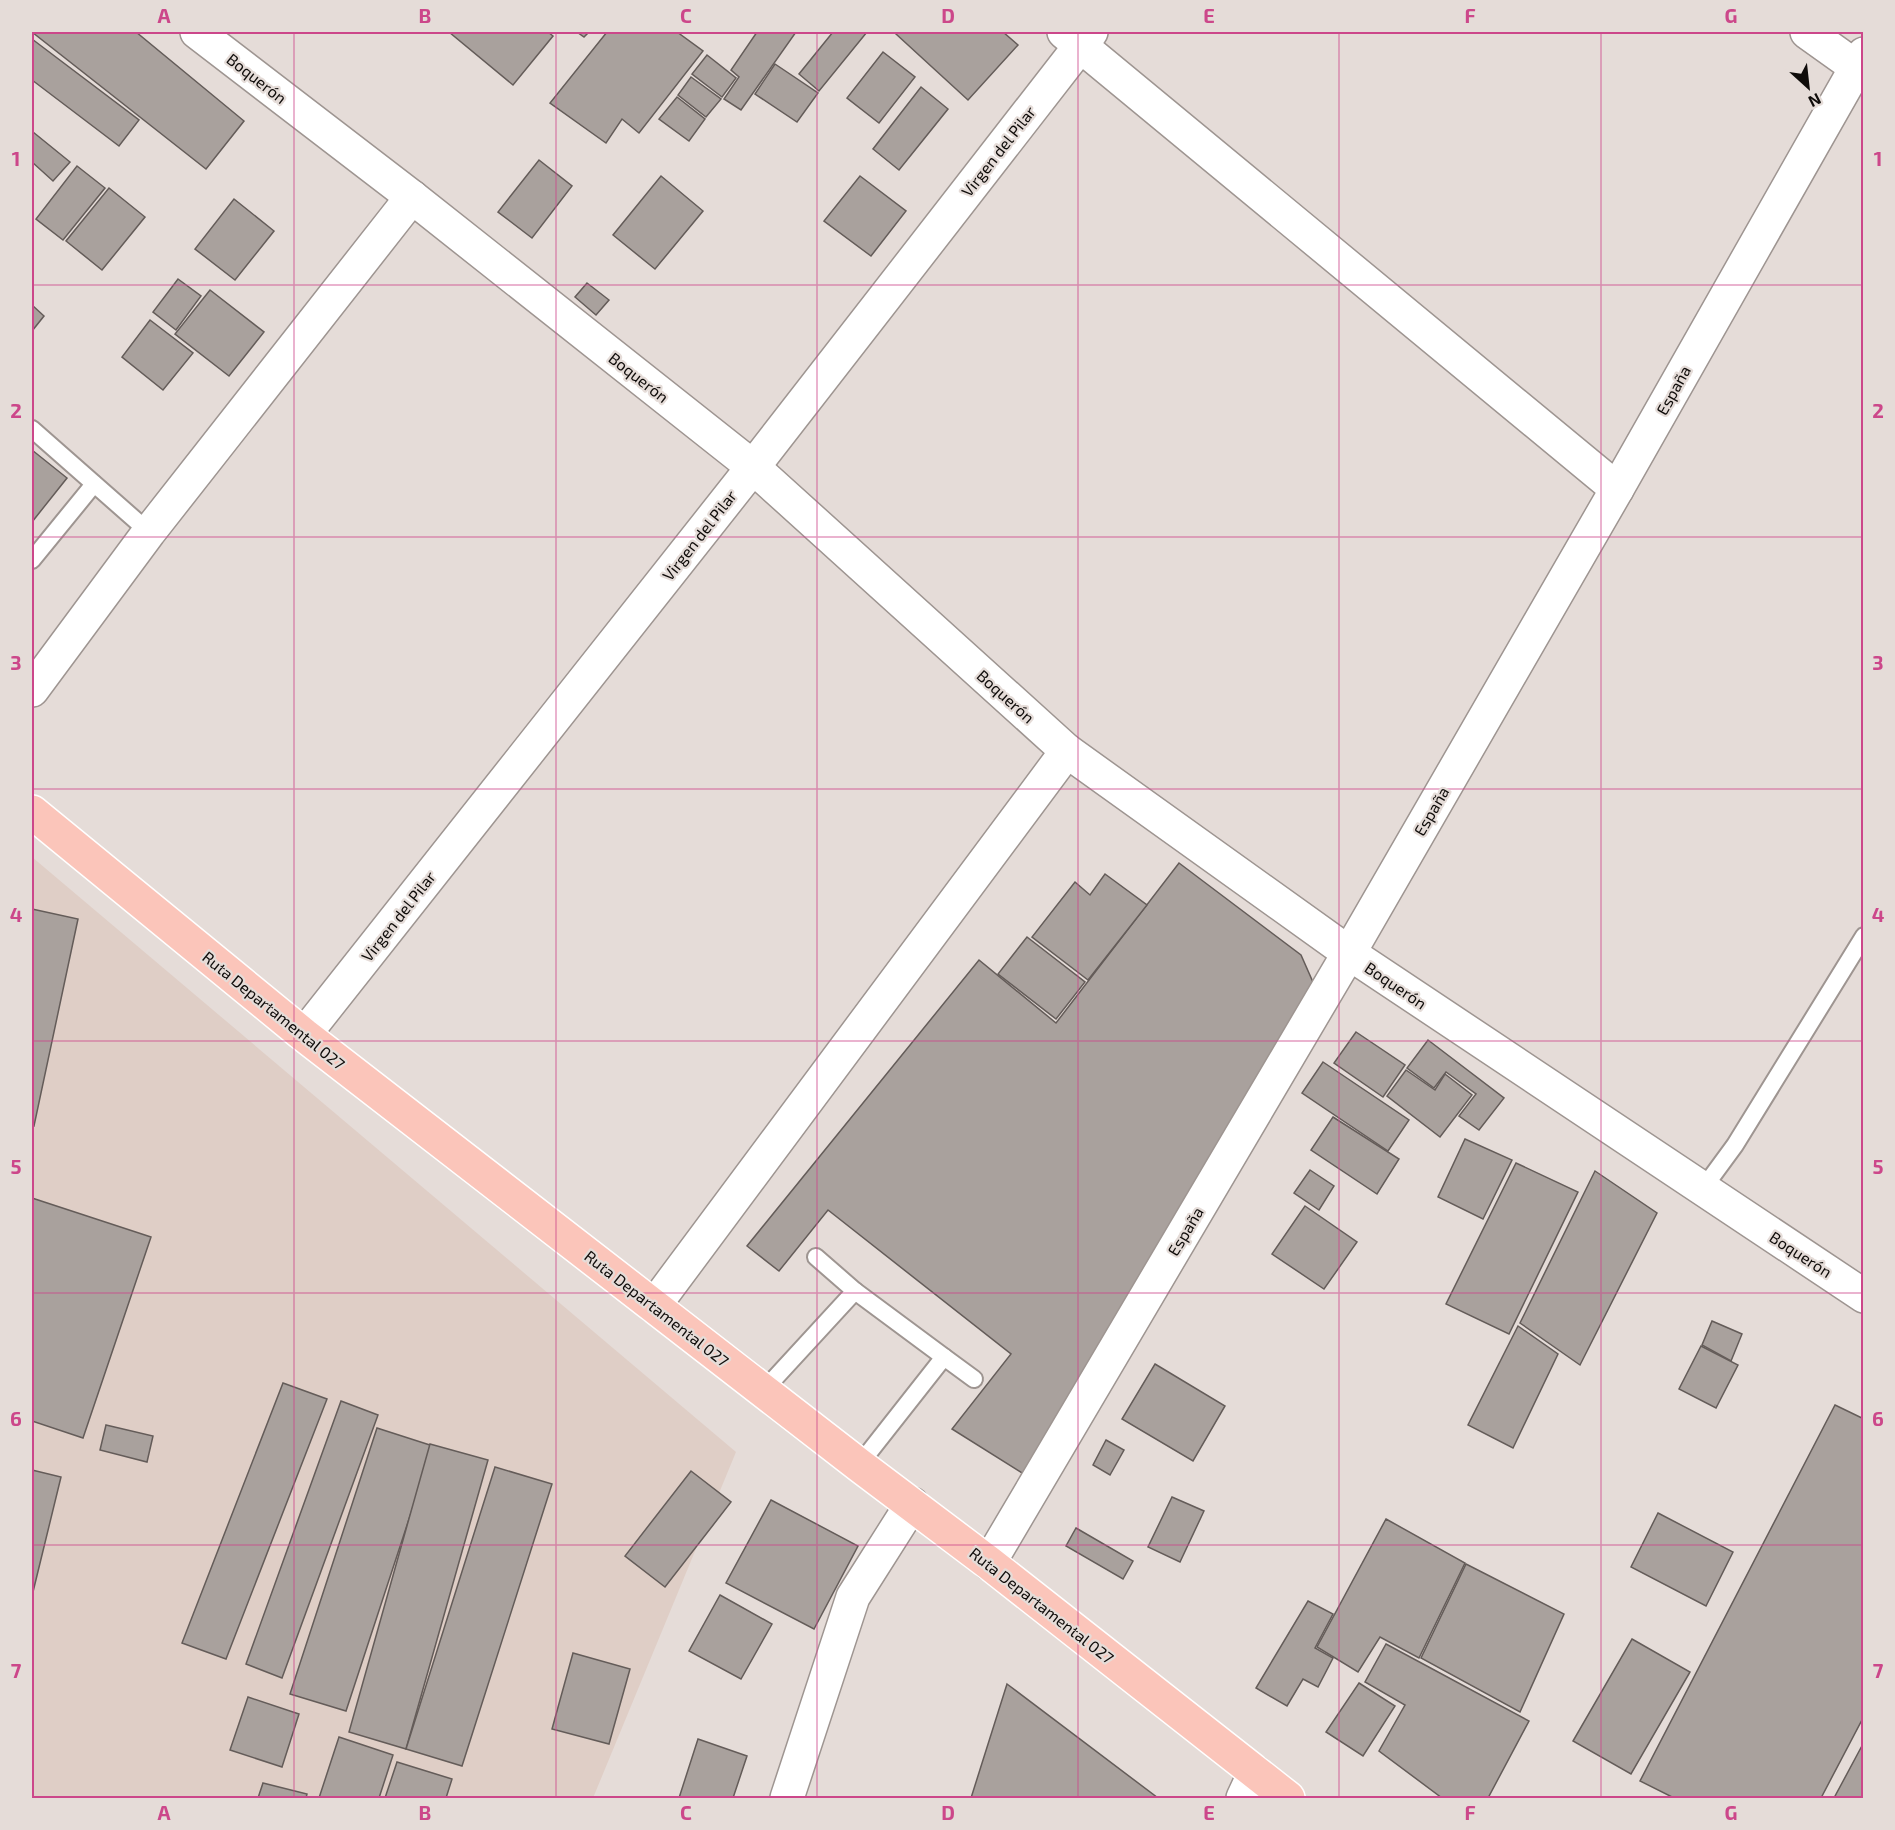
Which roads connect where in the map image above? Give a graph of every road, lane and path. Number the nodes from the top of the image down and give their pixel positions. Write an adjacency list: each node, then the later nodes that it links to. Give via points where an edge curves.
1 (197, 32): 5 (street, Boquerón)
2 (1807, 32): 4 (street)
3 (1079, 36): 7 (street, Virgen del Pilar); 9 (street)
4 (1860, 60): 9 (street, España)
5 (412, 197): 7 (street, Boquerón); 10 (street)
6 (32, 429): 8 (lane)
7 (753, 467): 13 (street, Boquerón); 17 (street, Virgen del Pilar)
8 (94, 484): 10 (lane); 11 (lane)
9 (1617, 489): 16 (street, España)
10 (149, 532): 12 (street)
11 (32, 560)
12 (32, 690)
13 (1067, 751): 16 (street, Boquerón); 22 (street)
14 (32, 812): 17 (main road, Ruta Departamental 027)
15 (1863, 936): 18 (lane, via 1735,1145)
16 (1349, 953): 18 (street, Boquerón); 28 (street, España)
17 (304, 1035): 22 (main road, Ruta Departamental 027)
18 (1702, 1190): 21 (street, Boquerón)
19 (816, 1257): 20 (lane)
20 (855, 1290): 23 (lane); 25 (lane)
21 (1863, 1296)
22 (654, 1306): 25 (main road, Ruta Departamental 027)
23 (944, 1357): 24 (lane); 26 (lane)
24 (974, 1378)
25 (763, 1391): 26 (main road, Ruta Departamental 027)
26 (859, 1465): 27 (main road, Ruta Departamental 027)
27 (912, 1504): 28 (main road, Ruta Departamental 027); 30 (street, via 853,1598)
28 (989, 1563): 29 (main road, Ruta Departamental 027)
29 (1249, 1785): 31 (main road, Ruta Departamental 027)
30 (787, 1798)
31 (1288, 1798)

